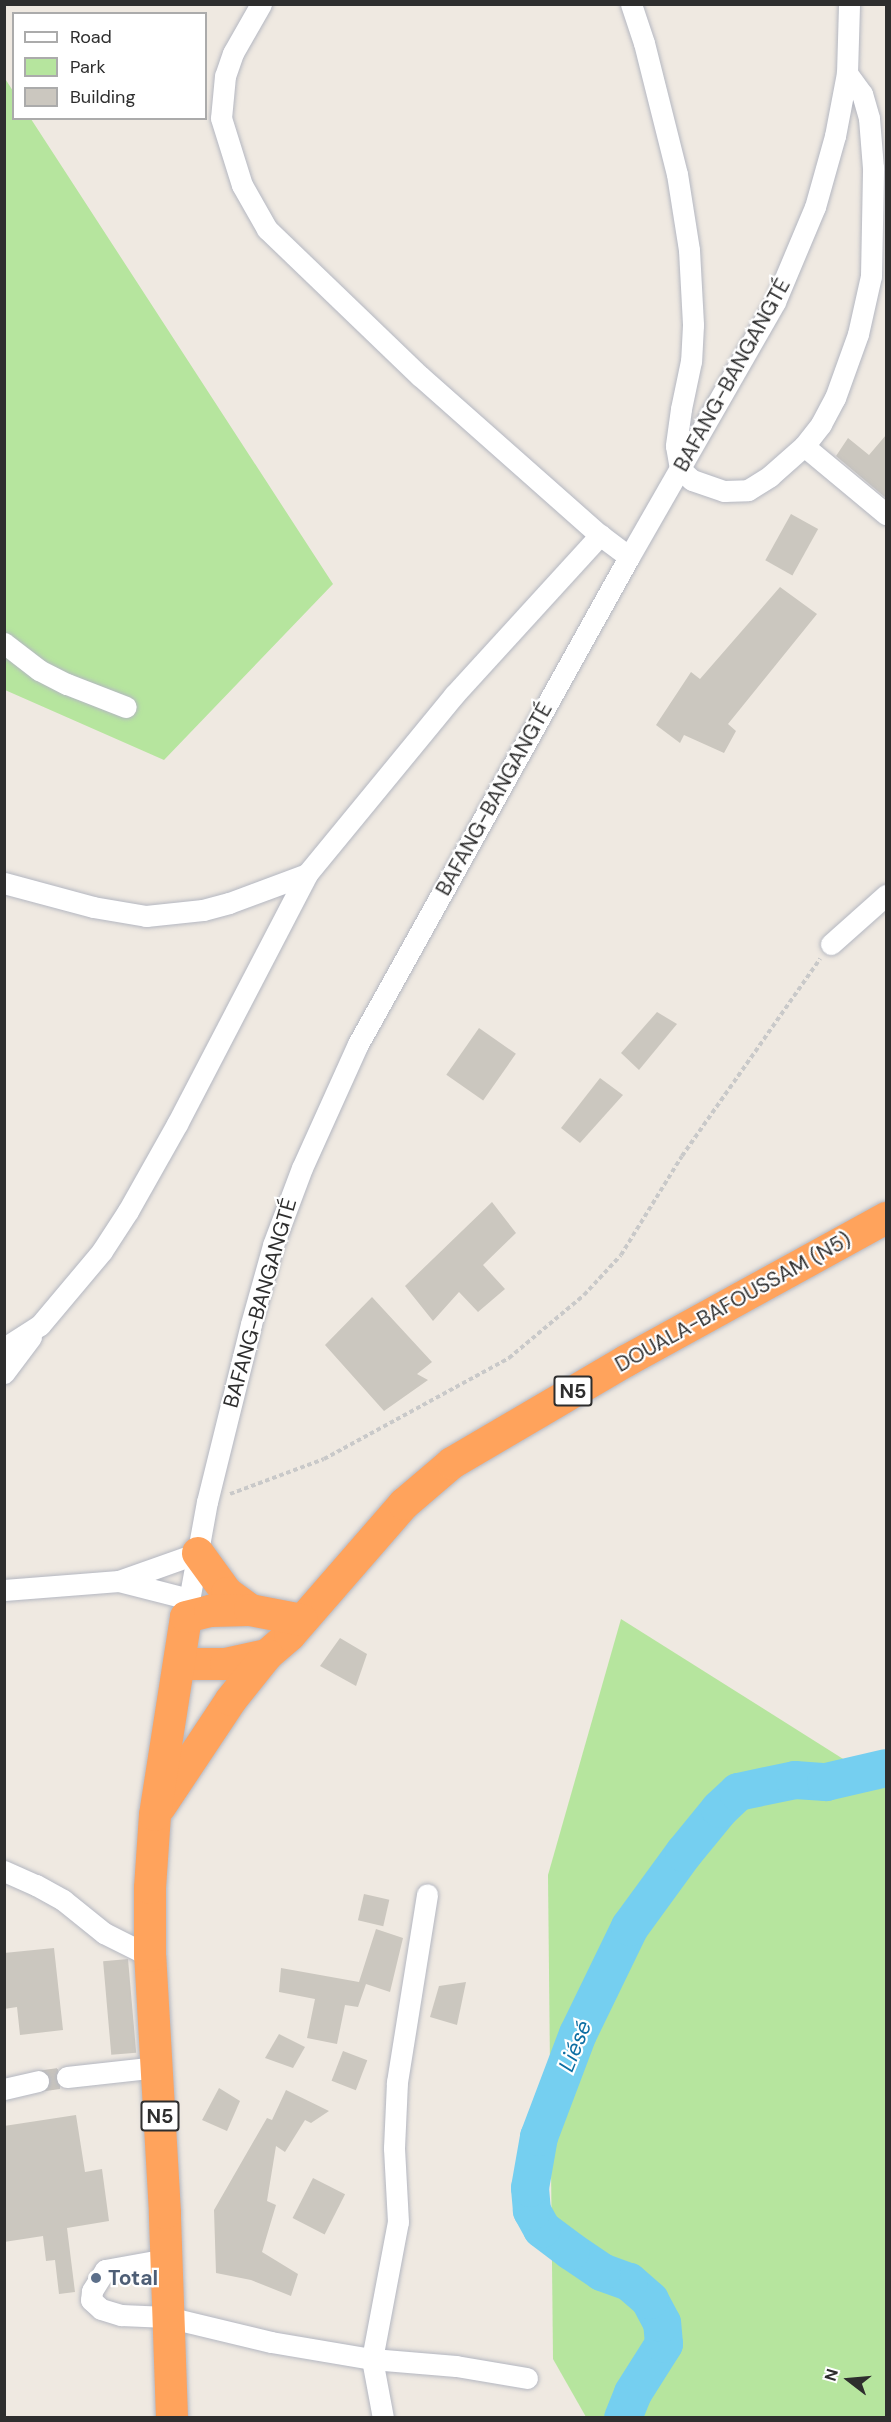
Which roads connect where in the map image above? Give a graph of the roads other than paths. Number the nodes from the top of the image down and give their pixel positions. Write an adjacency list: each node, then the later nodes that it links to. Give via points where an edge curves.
1 (261, 4): 8 (street, via 225,76 221,118 242,185 267,229 420,376)
2 (631, 4): 6 (street, via 677,174 689,250 693,325 691,361 676,446)
3 (849, 4): 4 (street, BAFANG-BANGANGTÉ)
4 (847, 73): 5 (street, via 862,94 869,118 873,168 871,276 858,334 835,398); 6 (street, BAFANG-BANGANGTÉ, via 835,136 798,254)
5 (804, 446): 6 (street, via 770,477 748,490 724,491 692,480); 7 (street)
6 (680, 469): 9 (street, BAFANG-BANGANGTÉ)
7 (886, 514)
8 (600, 535): 9 (street); 12 (street, via 454,695)
9 (629, 557): 20 (street, BAFANG-BANGANGTÉ, via 358,1044 331,1100 273,1245 207,1502)
10 (4, 643): 11 (street, via 39,670)
11 (126, 707)
12 (307, 874): 13 (street, via 203,910 146,916 93,908); 17 (street, via 128,1211 96,1258)
13 (4, 883)
14 (886, 895): 15 (street)
15 (831, 944)
16 (886, 1218): 25 (highway, DOUALA-BAFOUSSAM (N5) / N5, via 626,1361 452,1463 404,1504)
17 (40, 1325): 18 (street); 19 (street)
18 (4, 1348)
19 (4, 1373)
20 (198, 1554): 21 (street); 23 (street, BAFANG-BANGANGTÉ); 24 (highway, via 227,1593)
21 (119, 1581): 22 (street); 23 (street)
22 (4, 1590)
23 (188, 1608): 24 (highway); 27 (highway, N5)
24 (250, 1610): 25 (highway)
25 (302, 1620): 26 (highway, DOUALA-BAFOUSSAM (N5) / N5)
26 (267, 1655): 27 (highway, via 226,1664); 28 (highway, DOUALA-BAFOUSSAM (N5), via 231,1700)
27 (181, 1664): 28 (highway, N5)
28 (155, 1815): 31 (highway, N5)
29 (4, 1872): 31 (street, via 63,1900 104,1933)
30 (427, 1894): 38 (street, via 397,2082 394,2148 398,2222)
31 (150, 1956): 32 (highway, N5)
32 (157, 2067): 33 (street); 36 (highway, N5)
33 (67, 2077)
34 (38, 2081): 35 (street)
35 (4, 2089)
36 (166, 2259): 37 (highway, N5); 37 (street, via 105,2270 91,2300 121,2315)
37 (167, 2317): 38 (street, via 271,2342); 40 (highway, N5)
38 (372, 2359): 39 (street, via 456,2366); 41 (street)
39 (526, 2378)
40 (172, 2418)
41 (383, 2418)

